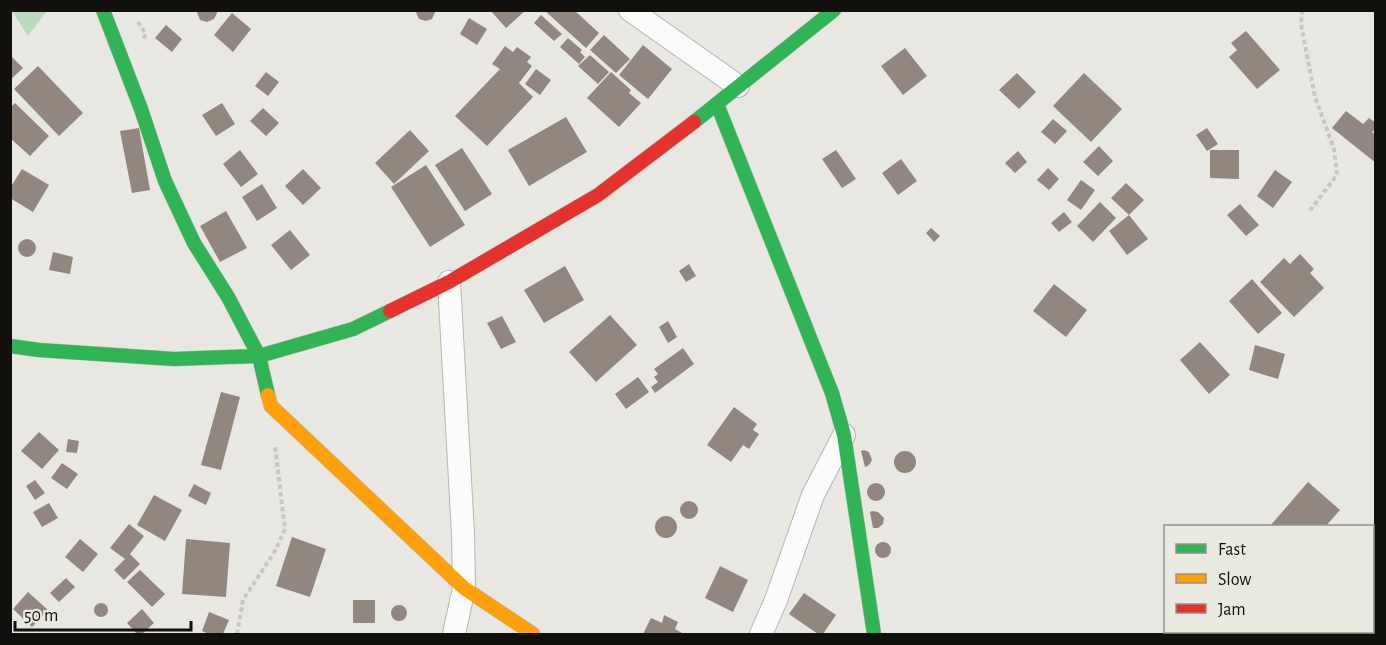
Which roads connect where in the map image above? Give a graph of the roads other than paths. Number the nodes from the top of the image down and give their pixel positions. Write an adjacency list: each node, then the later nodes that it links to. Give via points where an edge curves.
1 (103, 10): 8 (street, via 165,181 194,243)
2 (630, 10): 4 (street)
3 (834, 10): 4 (street)
4 (738, 86): 5 (street)
5 (717, 104): 6 (street, via 598,195); 9 (street, via 832,393)
6 (449, 282): 8 (street, via 353,329); 10 (street)
7 (10, 346): 8 (street, via 174,359)
8 (259, 356): 10 (street, via 272,406)
9 (844, 435): 13 (street, via 813,495); 14 (street)
10 (464, 588): 11 (street); 12 (street)
11 (454, 634)
12 (533, 634)
13 (761, 634)
14 (874, 634)

